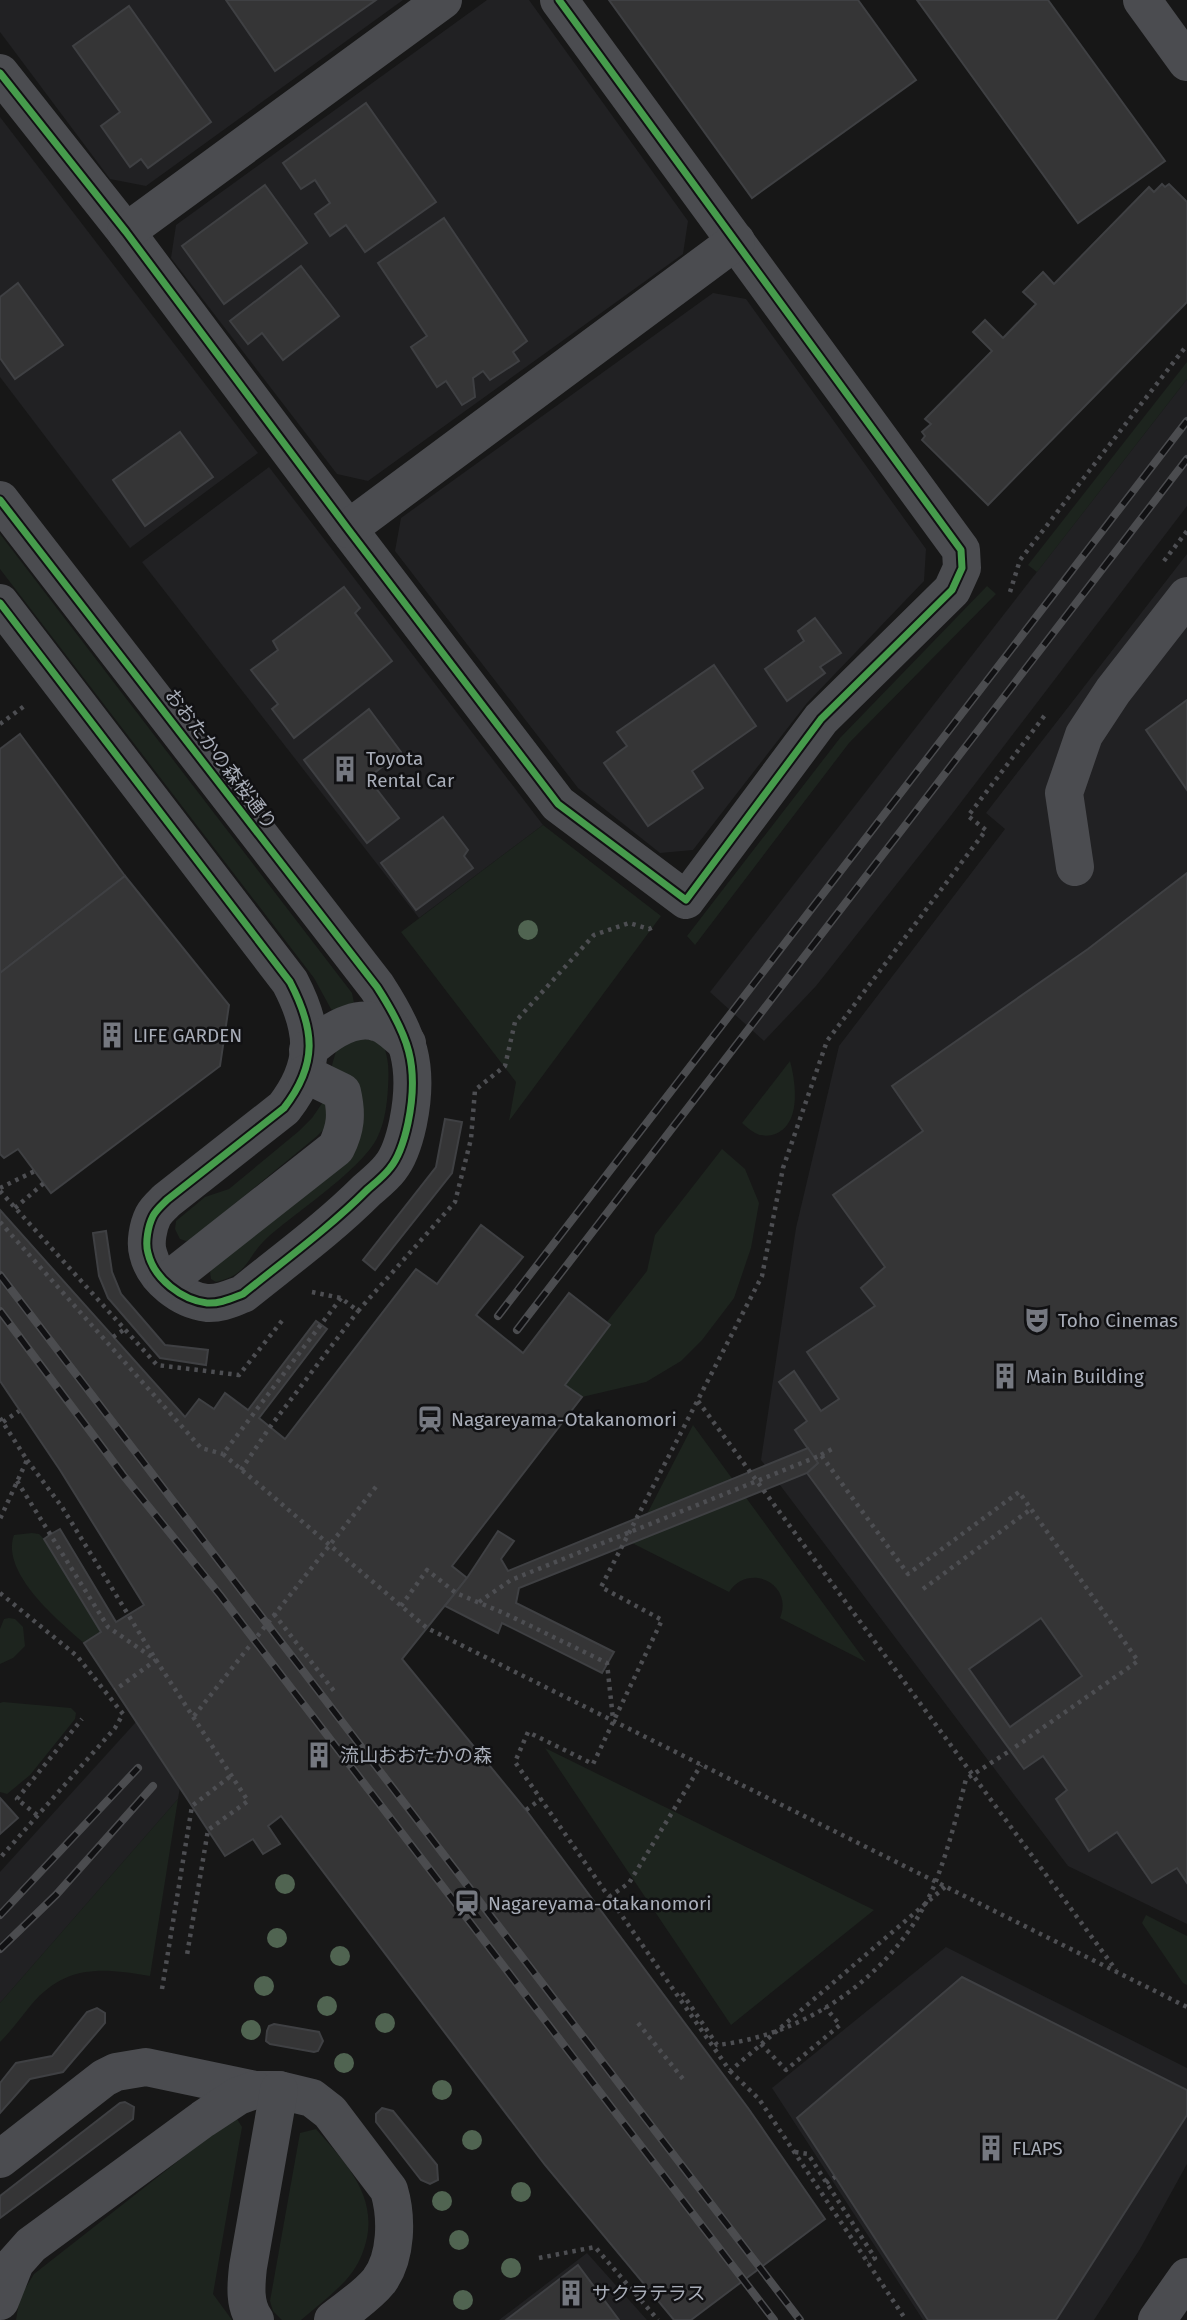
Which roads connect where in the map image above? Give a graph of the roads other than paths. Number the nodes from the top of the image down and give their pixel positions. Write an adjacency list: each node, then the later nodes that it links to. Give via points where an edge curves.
1 (443, 0): 6 (street)
2 (559, 0): 7 (street, via 578,47)
3 (1142, 0): 4 (street)
4 (1187, 62)
5 (0, 73): 6 (street)
6 (126, 232): 9 (street)
7 (736, 242): 9 (street, via 654,284); 9 (street, via 961,550 962,568 952,590 821,719 686,900 558,804)
8 (0, 500): 13 (street, おおたかの森桜通り, via 377,987 400,1022)
9 (348, 529)
10 (1187, 596): 12 (street, via 1084,735 1064,793)
11 (0, 603): 14 (street, via 290,982 308,1029)
12 (1075, 867)
13 (407, 1043): 14 (street, via 386,1027 367,1021 325,1034); 15 (street, おおたかの森桜通り, via 414,1077 412,1104 392,1166 343,1214 243,1294 209,1303 179,1294)
14 (307, 1062): 15 (street, via 297,1091 284,1108 153,1214 147,1253); 15 (street, via 342,1092 345,1132 336,1149)
15 (166, 1282)
16 (267, 2090): 17 (street, via 146,2067 116,2072 95,2083); 19 (street, via 238,2096 203,2119 32,2245 15,2263); 20 (street, via 246,2291); 21 (street, via 312,2098 330,2112 389,2190 394,2206 390,2258 381,2279)
17 (0, 2159)
18 (1187, 2277): 22 (street)
19 (0, 2301)
20 (255, 2320)
21 (333, 2320)
22 (1157, 2320)

